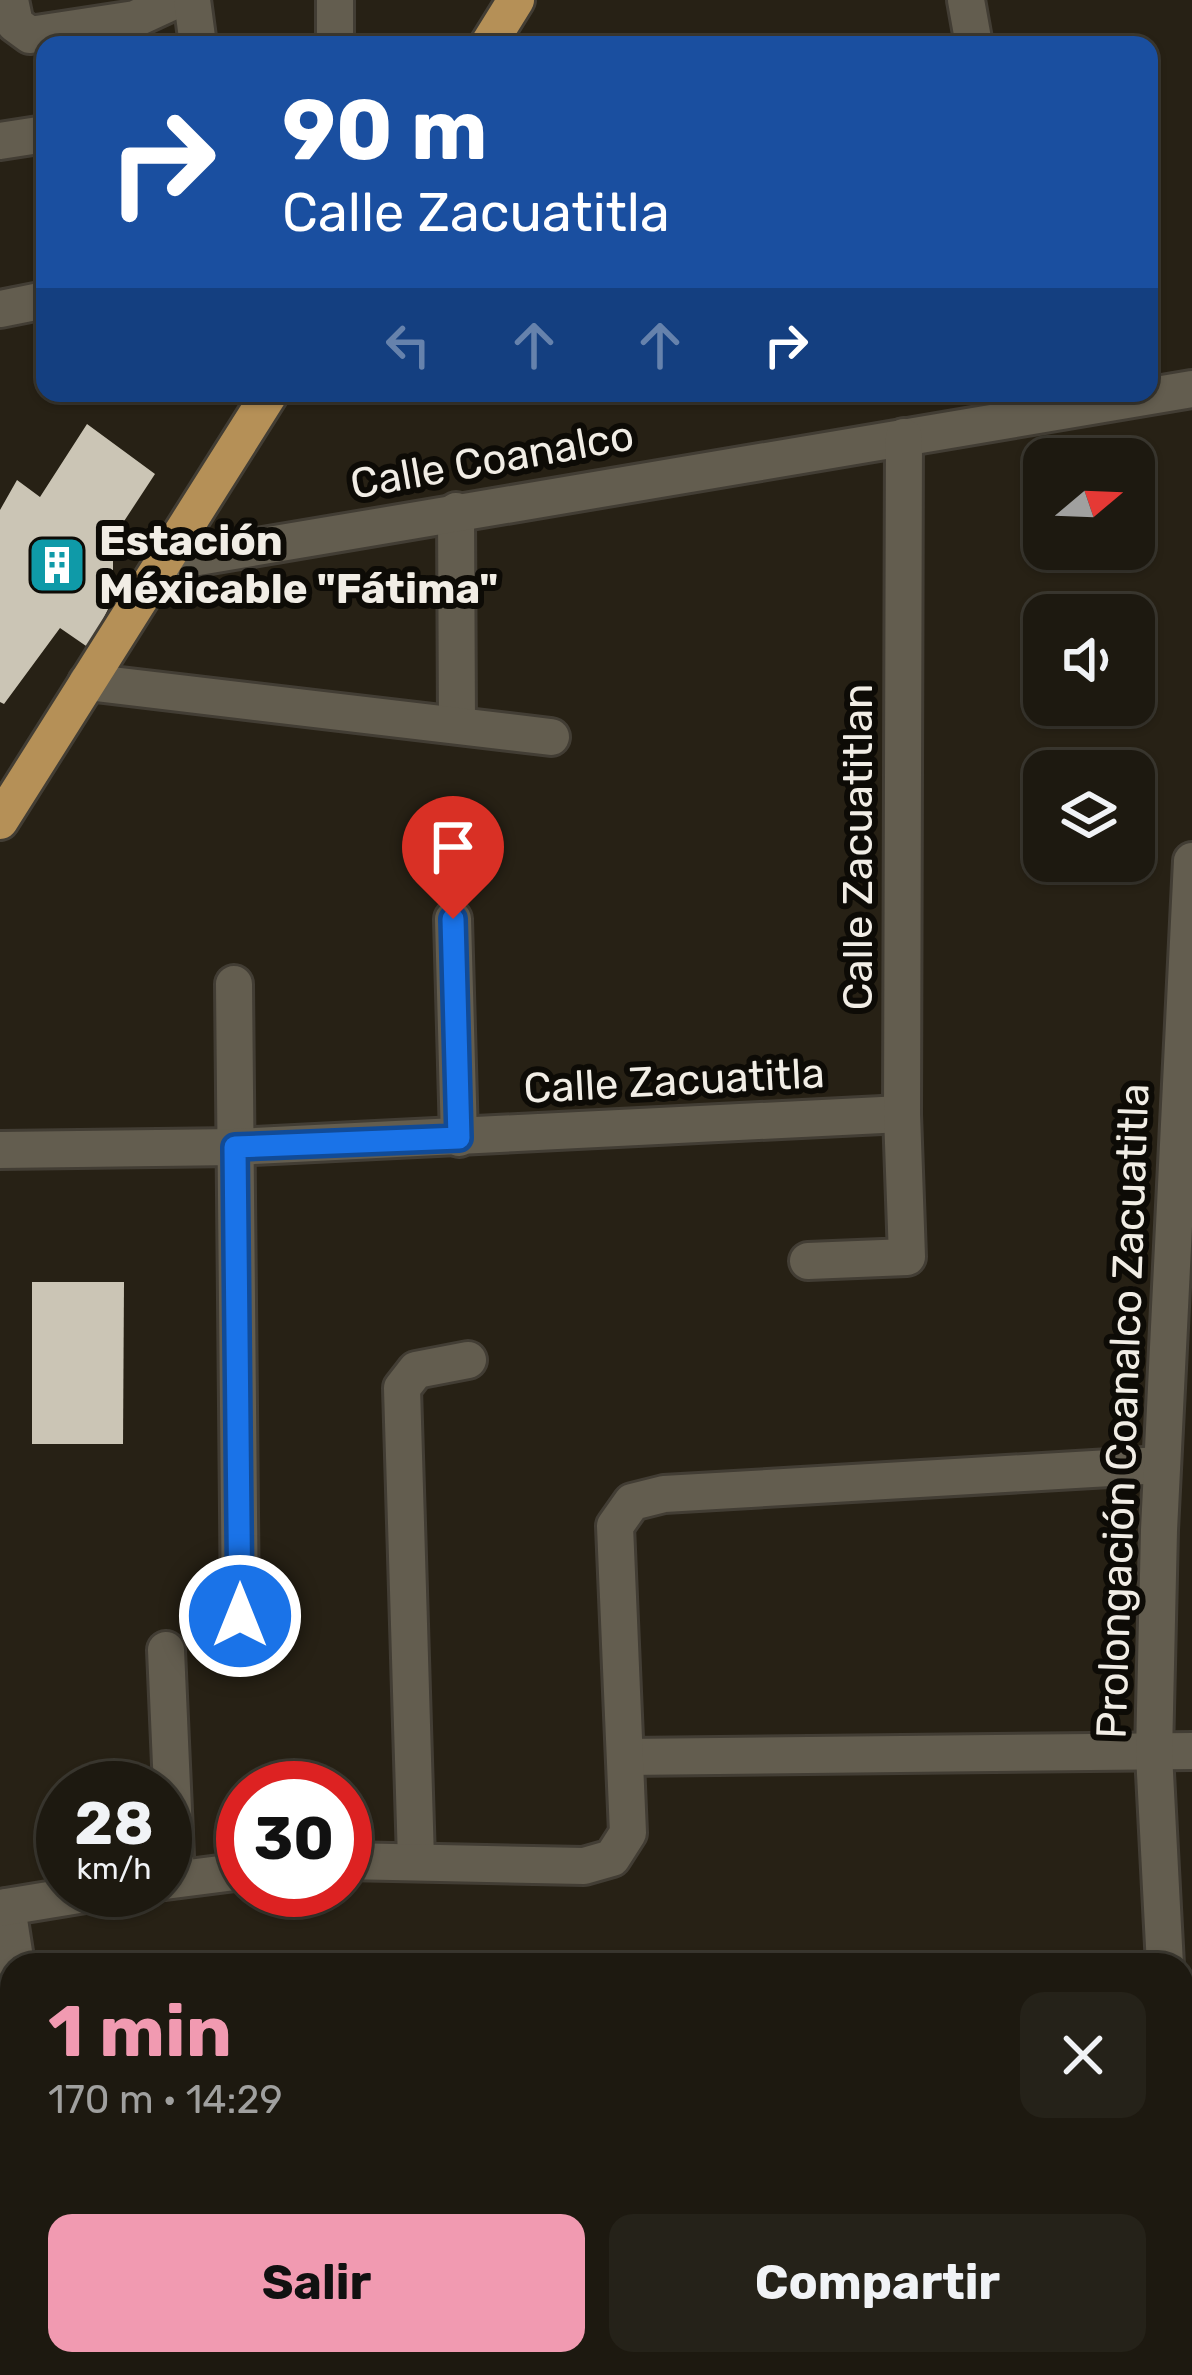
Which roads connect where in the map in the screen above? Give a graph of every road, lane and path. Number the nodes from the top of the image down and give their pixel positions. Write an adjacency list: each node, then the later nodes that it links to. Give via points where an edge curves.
1 (10, 0): 2 (street, via 15,24 30,35 136,19)
2 (176, 0)
3 (192, 0): 7 (street)
4 (334, 0): 8 (street)
5 (516, 0): 9 (main road)
6 (966, 0): 10 (street)
7 (197, 36)
8 (335, 36)
9 (494, 36)
10 (972, 36)
11 (36, 136): 12 (street)
12 (0, 142)
13 (36, 302): 14 (street)
14 (0, 309)
15 (1192, 389): 16 (street, Calle Coanalco)
16 (1158, 392)
17 (264, 402): 21 (main road)
18 (1039, 402): 19 (street, Calle Coanalco)
19 (904, 436): 20 (street, Calle Coanalco); 29 (street, Calle Zacuatitlan)
20 (456, 511): 21 (street, Calle Coanalco); 23 (street)
21 (163, 563): 22 (main road)
22 (87, 682): 23 (street); 25 (main road)
23 (457, 725): 24 (street)
24 (551, 737)
25 (0, 821)
26 (1192, 861): 35 (street, Prolongación Coanalco Zacuatitla)
27 (453, 919): 30 (street)
28 (234, 985): 31 (street)
29 (902, 1114): 30 (street, Calle Zacuatitla); 33 (street, Calle Zacuatitlan, via 907,1257)
30 (459, 1138): 31 (street, Calle Zacuatitla)
31 (235, 1147): 32 (street, Calle Zacuatitla); 37 (street)
32 (0, 1150)
33 (808, 1261)
34 (468, 1360): 43 (street, via 416,1370 402,1388)
35 (1161, 1466): 36 (street, Prolongación Coanalco Zacuatitla); 41 (street, via 632,1502 615,1526)
36 (1175, 1529): 40 (street, Prolongación Coanalco Zacuatitla)
37 (240, 1616)
38 (166, 1650): 42 (street)
39 (1192, 1751): 40 (street)
40 (1154, 1754): 41 (street); 48 (street, Prolongación Coanalco Zacuatitla)
41 (626, 1757): 43 (street, via 628,1833 612,1858 584,1866)
42 (168, 1761)
43 (416, 1860): 44 (street)
44 (372, 1861)
45 (36, 1902): 46 (street)
46 (3, 1907): 47 (street)
47 (13, 1953)
48 (1164, 1953)

